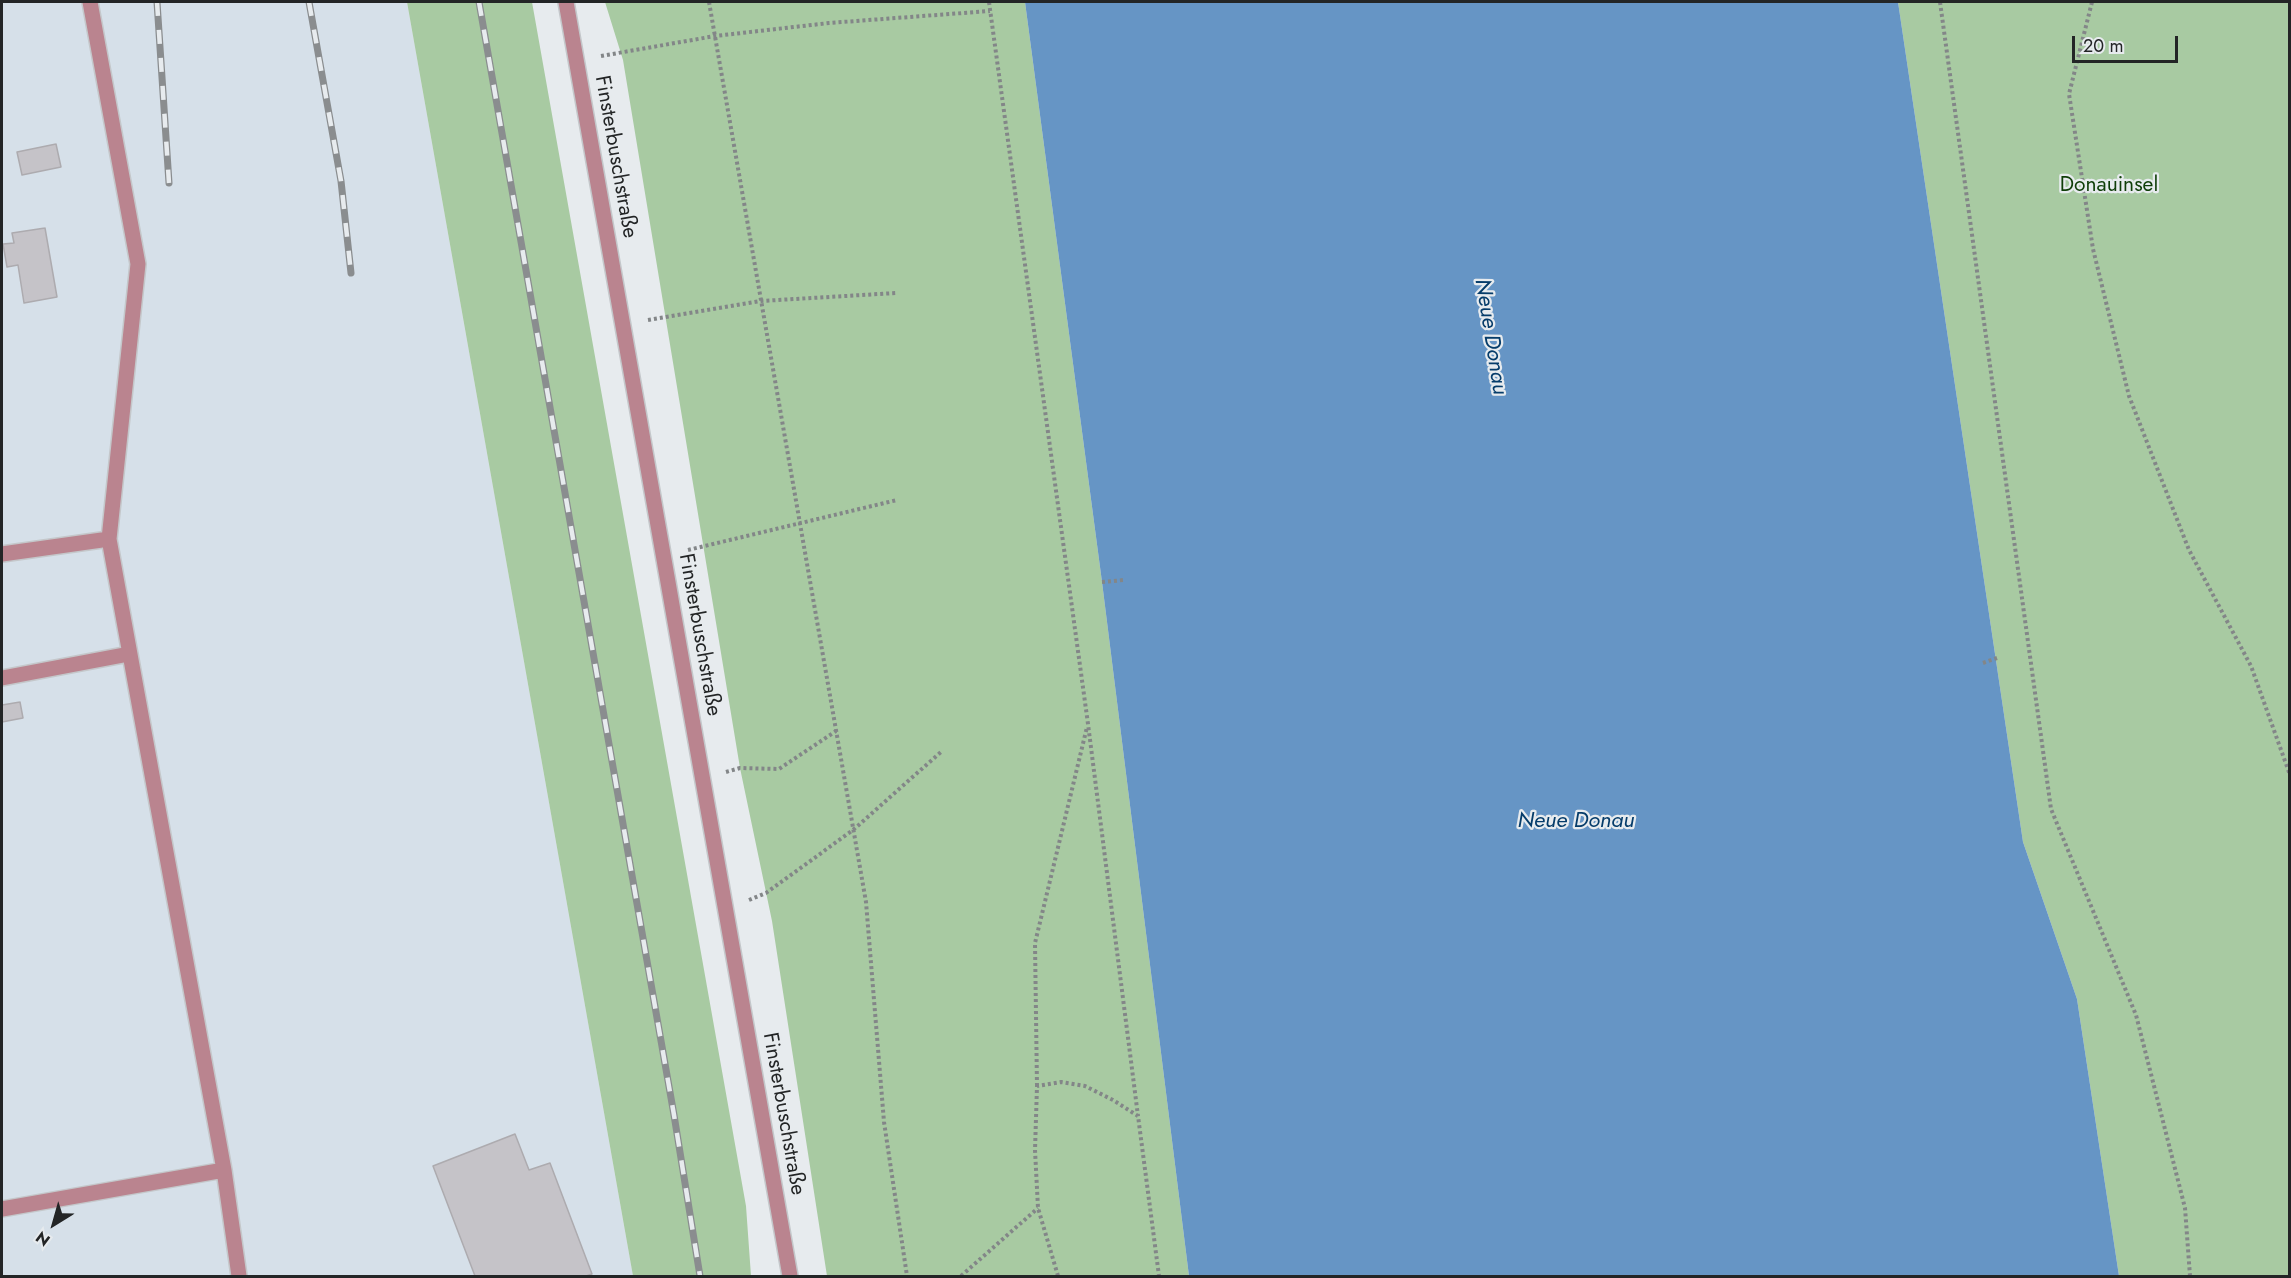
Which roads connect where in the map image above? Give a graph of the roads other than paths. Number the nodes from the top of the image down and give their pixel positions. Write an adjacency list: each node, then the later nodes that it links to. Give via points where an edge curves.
1 (90, 2): 3 (street, via 138,264)
2 (566, 2): 10 (street, Finsterbuschstraße)
3 (109, 538): 4 (street); 5 (street)
4 (2, 554)
5 (129, 654): 6 (street); 7 (street)
6 (2, 678)
7 (224, 1170): 8 (street); 9 (street)
8 (2, 1209)
9 (239, 1276)
10 (790, 1276)

